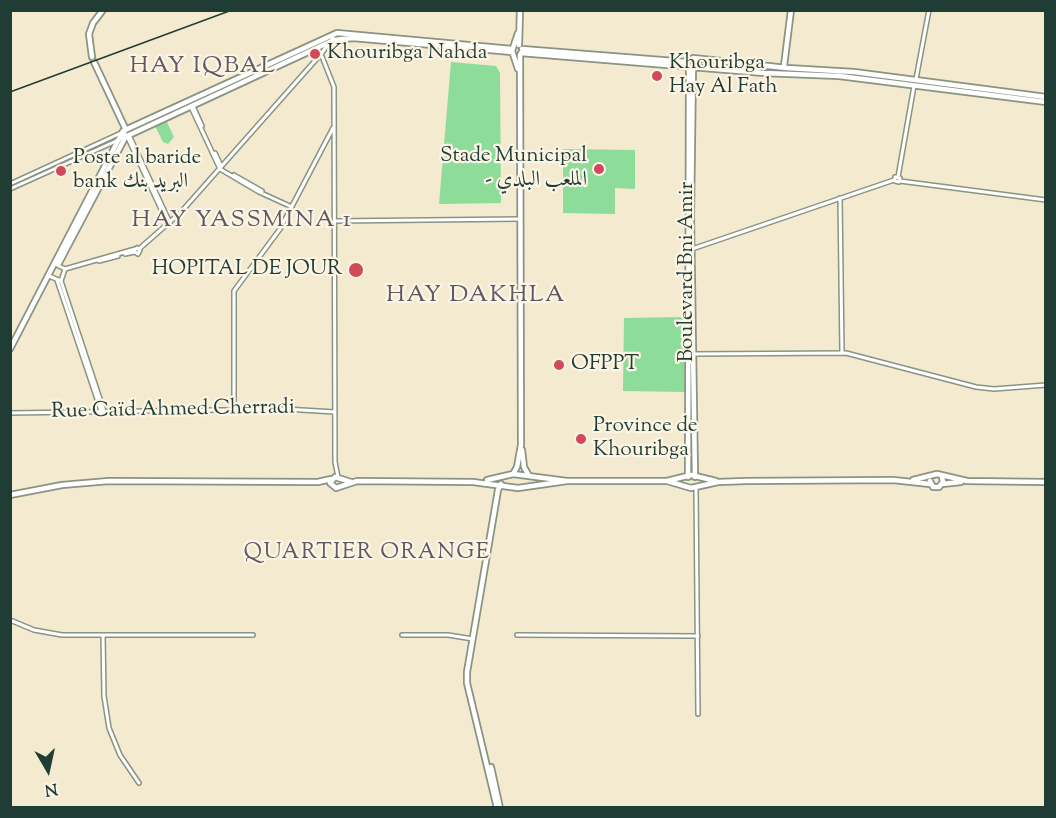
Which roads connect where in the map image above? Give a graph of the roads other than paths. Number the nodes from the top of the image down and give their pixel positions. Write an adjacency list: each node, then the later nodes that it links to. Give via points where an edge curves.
1 (103, 10): 17 (main road, via 89,34 93,60)
2 (520, 10): 7 (main road)
3 (791, 10): 11 (main road)
4 (929, 10): 12 (street)
5 (335, 38): 6 (main road); 7 (main road); 8 (street); 17 (main road)
6 (316, 49): 8 (main road); 15 (main road)
7 (517, 50): 10 (main road); 31 (main road)
8 (321, 54): 16 (street, via 334,84); 23 (street)
9 (695, 59): 10 (main road, Boulevard Bni Amir); 10 (main road, via 691,58); 11 (main road)
10 (690, 66): 11 (main road); 34 (main road, Boulevard Bni Amir)
11 (784, 69): 12 (main road)
12 (915, 83): 13 (main road); 14 (main road); 24 (street)
13 (1046, 96)
14 (1046, 102)
15 (192, 106): 17 (main road); 23 (street)
16 (334, 123): 18 (street); 19 (street)
17 (125, 134): 21 (street); 21 (street); 33 (street); 35 (main road)
18 (329, 138): 19 (street); 20 (street)
19 (334, 139): 20 (street); 22 (street)
20 (326, 145): 22 (street); 30 (street)
21 (96, 147): 25 (street)
22 (334, 148): 32 (street)
23 (220, 168): 30 (street); 33 (street)
24 (899, 179): 28 (street); 29 (street)
25 (23, 180): 26 (street); 27 (street)
26 (10, 184)
27 (10, 189)
28 (840, 198): 34 (street); 39 (street)
29 (1046, 200)
30 (292, 207): 43 (street, via 275,237 234,291)
31 (520, 219): 32 (street); 47 (main road)
32 (335, 220): 45 (street)
33 (169, 224): 36 (street, via 136,250)
34 (690, 250): 40 (main road, Boulevard Bni Amir); 50 (main road, Boulevard Bni Amir)
35 (56, 265): 36 (street); 37 (main road)
36 (64, 270): 37 (street)
37 (55, 278): 38 (main road); 41 (main road); 44 (street)
38 (11, 347)
39 (842, 352): 40 (street); 42 (street, via 976,387)
40 (693, 354): 51 (main road, Boulevard Bni Amir)
41 (10, 356)
42 (1046, 385)
43 (234, 410): 44 (street, Rue Caïd Ahmed Cherradi); 45 (street, Rue Caïd Ahmed Cherradi)
44 (102, 411): 46 (street, Rue Caïd Ahmed Cherradi)
45 (335, 412): 53 (street)
46 (10, 413)
47 (521, 445): 48 (main road); 49 (main road, via 524,468)
48 (513, 474): 49 (main road); 63 (main road)
49 (532, 477): 55 (main road); 68 (main road)
50 (687, 477): 51 (main road); 56 (main road); 70 (main road, Boulevard Bni Amir)
51 (695, 477): 61 (main road); 69 (main road, Boulevard Bni Amir)
52 (942, 477): 54 (main road, via 935,474); 58 (main road); 65 (main road)
53 (335, 478): 59 (main road); 60 (main road); 66 (main road); 67 (main road)
54 (930, 478): 57 (main road); 64 (main road)
55 (567, 481): 56 (main road); 68 (main road)
56 (667, 481): 70 (main road)
57 (908, 481): 61 (main road); 64 (main road)
58 (967, 481): 62 (main road); 65 (main road)
59 (320, 482): 66 (main road); 71 (main road, via 109,481)
60 (351, 482): 63 (main road); 67 (main road)
61 (718, 482): 69 (main road)
62 (1046, 482)
63 (502, 483): 68 (main road, via 528,488); 79 (main road)
64 (930, 484): 65 (main road, via 936,488)
65 (942, 484)
66 (331, 485): 67 (main road)
67 (340, 485)
68 (536, 485)
69 (696, 485): 70 (main road); 72 (street)
70 (688, 487): 72 (street)
71 (10, 495)
72 (697, 501): 78 (street)
73 (10, 620): 74 (street, via 49,633)
74 (103, 635): 75 (street); 81 (street, via 108,722 120,755)
75 (253, 635)
76 (402, 635): 79 (street)
77 (517, 635): 78 (street)
78 (698, 636): 80 (street)
79 (473, 639): 82 (main road, via 467,683)
80 (698, 714)
81 (139, 783)
82 (498, 807)

